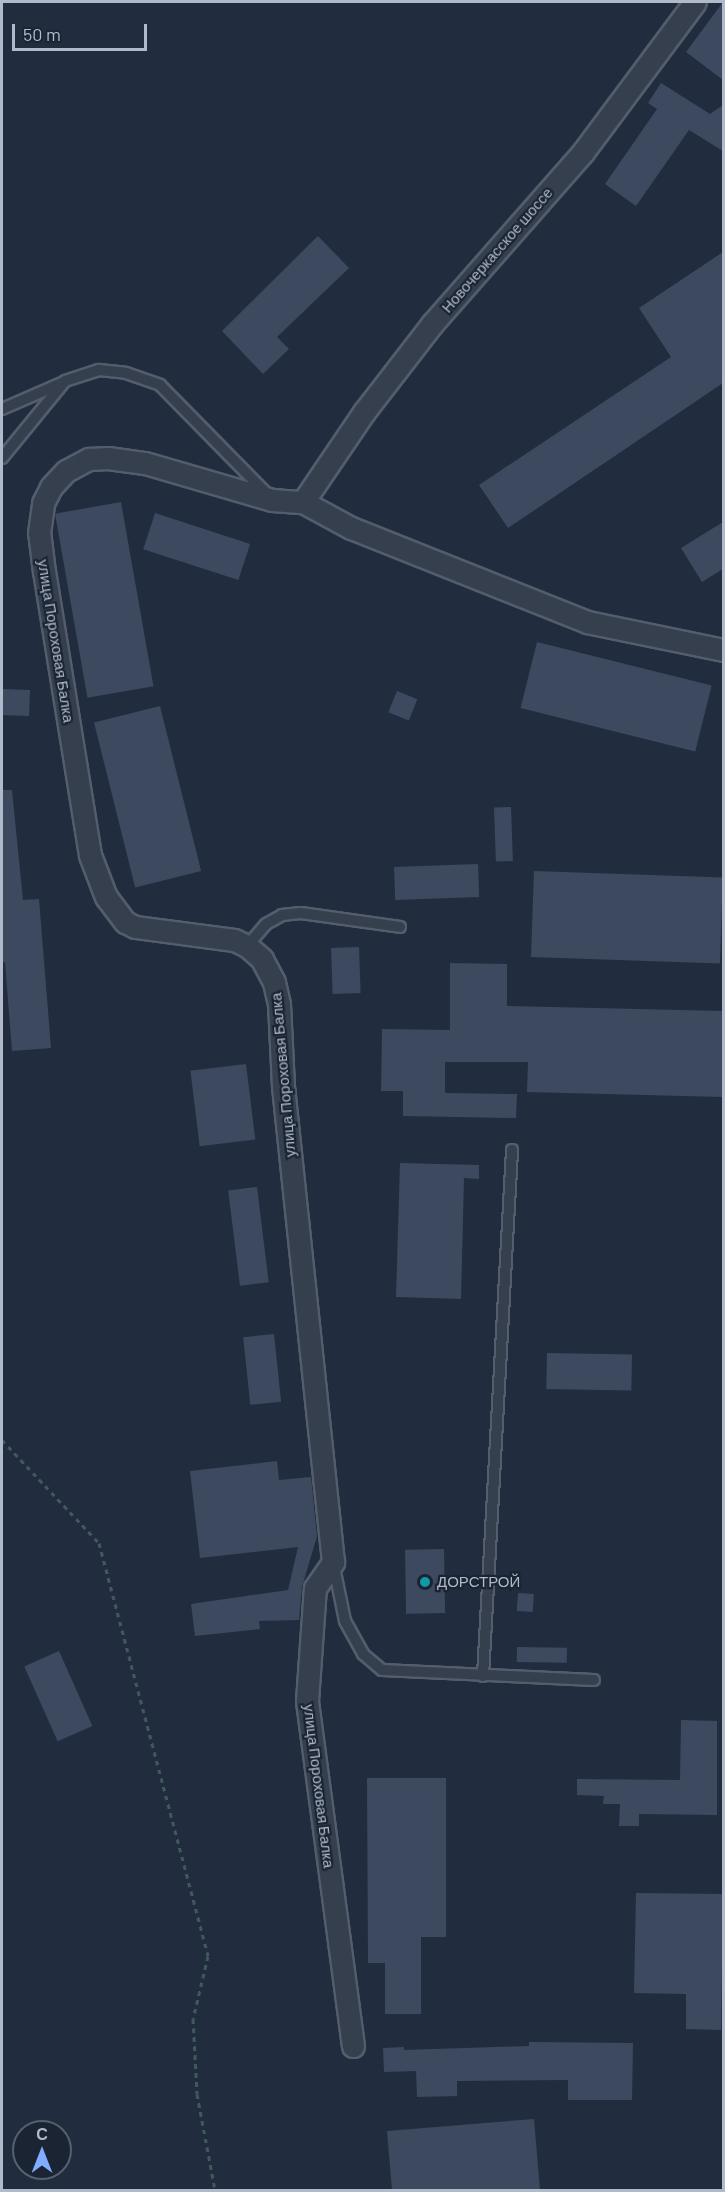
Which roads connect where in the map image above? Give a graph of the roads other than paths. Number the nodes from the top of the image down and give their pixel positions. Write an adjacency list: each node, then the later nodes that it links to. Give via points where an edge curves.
1 (695, 2): 6 (street, Новочеркасское шоссе, via 583,152 432,324 364,412)
2 (65, 381): 3 (lane); 4 (lane); 5 (lane, via 99,370 126,373 160,385)
3 (2, 409)
4 (2, 458)
5 (272, 500): 6 (street, улица Пороховая Балка); 9 (street, улица Пороховая Балка, via 145,463 89,459 66,471 51,487 43,503 39,533 90,855 106,897 135,927 234,940)
6 (303, 502): 7 (street, via 351,528 587,622)
7 (723, 650)
8 (400, 927): 9 (lane, via 301,913 282,915 266,924)
9 (247, 946): 11 (street, улица Пороховая Балка, via 262,959 274,982 279,1004 283,1086)
10 (512, 1150): 12 (lane)
11 (333, 1562): 12 (lane, via 345,1621 363,1654 382,1670); 14 (street, улица Пороховая Балка, via 315,1588 307,1701)
12 (483, 1676): 13 (lane)
13 (594, 1680)
14 (353, 2046)

